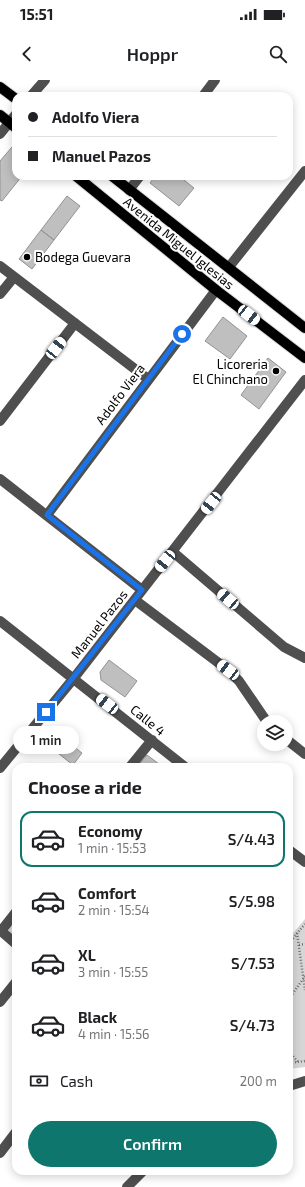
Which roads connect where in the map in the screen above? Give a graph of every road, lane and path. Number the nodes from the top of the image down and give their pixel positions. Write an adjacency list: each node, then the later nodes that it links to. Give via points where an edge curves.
1 (45, 80): 4 (street)
2 (216, 80): 5 (street)
3 (0, 87): 6 (main road)
4 (34, 92)
5 (206, 92)
6 (12, 96)
7 (0, 115): 8 (main road)
8 (12, 124)
9 (12, 126): 10 (street)
10 (0, 134)
11 (305, 171): 17 (street)
12 (81, 180): 19 (main road, Avenida Miguel Iglesias)
13 (117, 180): 15 (main road, Avenida Miguel Iglesias)
14 (137, 180): 15 (street)
15 (129, 190): 17 (main road, Avenida Miguel Iglesias)
16 (0, 266): 18 (street)
17 (229, 267): 22 (main road, Avenida Miguel Iglesias)
18 (14, 277): 20 (street); 21 (street)
19 (216, 290): 23 (main road, Avenida Miguel Iglesias); 24 (street, Adolfo Viera)
20 (0, 294)
21 (75, 323): 24 (street); 26 (street)
22 (305, 328)
23 (305, 358)
24 (148, 379): 28 (street, Adolfo Viera)
25 (305, 380): 29 (street, Manuel Pazos)
26 (0, 421)
27 (0, 479): 28 (street)
28 (47, 515): 30 (street)
29 (173, 552): 30 (street, Manuel Pazos); 33 (street, via 284,647)
30 (142, 590): 31 (street, Manuel Pazos)
31 (135, 600): 34 (street, Manuel Pazos); 35 (street, via 228,670 239,681)
32 (0, 621): 34 (street, Calle 4)
33 (305, 658)
34 (74, 678): 36 (street, Calle 4); 41 (street, Manuel Pazos)
35 (262, 715)
36 (152, 740): 39 (street); 40 (street, Calle 4)
37 (293, 745): 38 (street)
38 (305, 754)
39 (133, 763)
40 (180, 763)
41 (0, 768)
42 (293, 854): 43 (street)
43 (305, 862)
44 (12, 917): 46 (street)
45 (305, 924): 47 (path)
46 (1, 930): 49 (street)
47 (297, 933): 48 (path); 51 (path)
48 (293, 938)
49 (12, 940)
50 (305, 944): 51 (path)
51 (299, 945): 52 (path)
52 (304, 977): 54 (path); 55 (path)
53 (12, 987): 56 (street)
54 (305, 990)
55 (293, 993)
56 (0, 1002)
57 (293, 1056): 59 (path)
58 (305, 1061): 59 (path)
59 (298, 1062): 60 (path)
60 (293, 1063)
61 (305, 1081): 62 (street)
62 (293, 1085)
63 (12, 1137): 64 (street)
64 (0, 1153)
65 (139, 1175): 66 (street)
66 (127, 1187)

